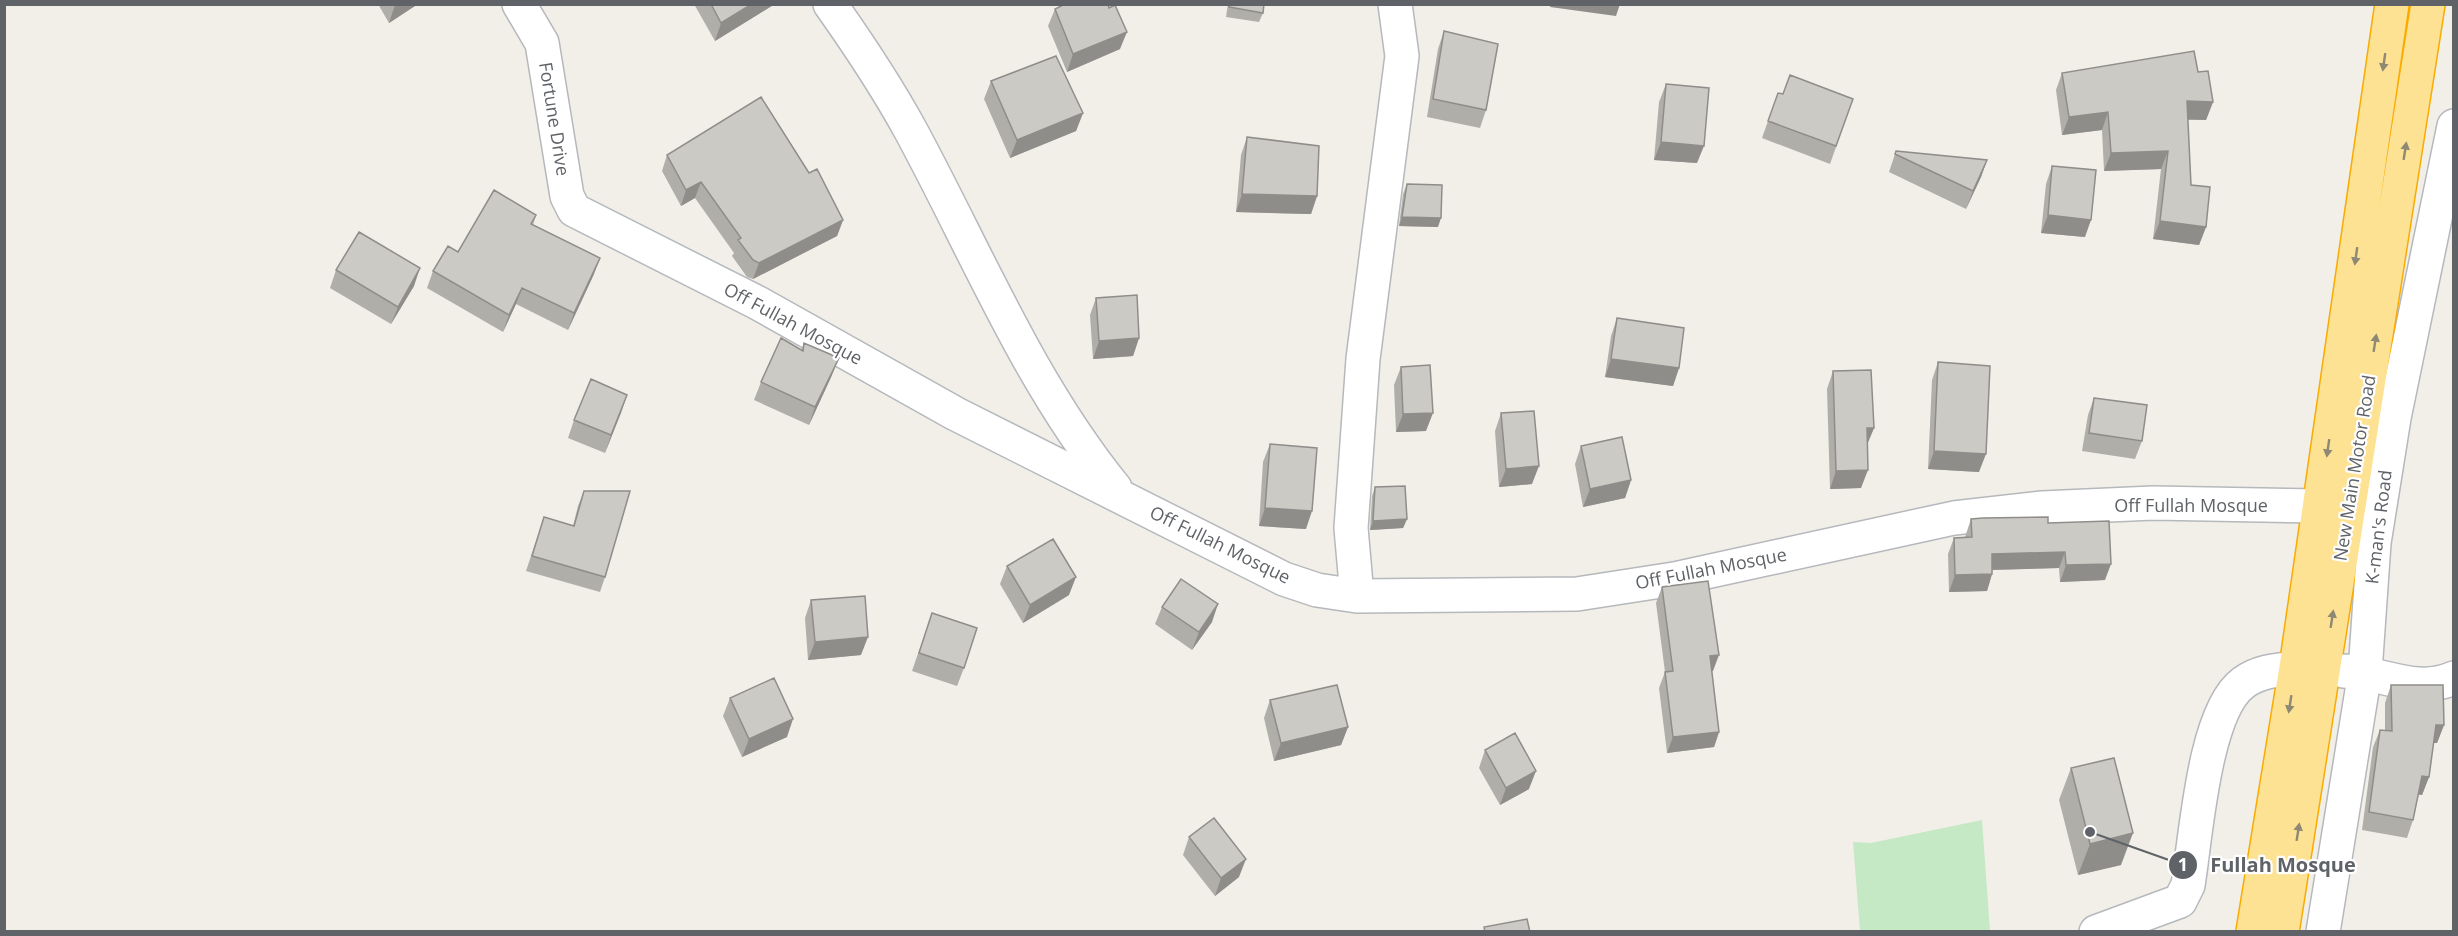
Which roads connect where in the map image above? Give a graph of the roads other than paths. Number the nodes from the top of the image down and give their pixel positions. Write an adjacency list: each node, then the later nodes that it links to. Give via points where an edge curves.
1 (519, 4): 7 (street, Fortune Drive, via 542,43)
2 (830, 4): 10 (street, Off Fullah Mosque, via 910,129 1060,414 1080,446)
3 (1395, 4): 12 (street, via 1402,56 1363,359 1351,528)
4 (2392, 4): 11 (highway, New Main Motor Road, one-way to 11)
5 (2428, 4): 8 (highway, New Main Motor Road, one-way to 5)
6 (2454, 126): 9 (street, K-man's Road)
7 (567, 196): 10 (street, Off Fullah Mosque, via 574,210 595,223 758,303 956,414)
8 (2382, 297): 9 (street); 13 (highway, New Main Motor Road, one-way to 8)
9 (2416, 304): 14 (street, K-man's Road, via 2374,543)
10 (1121, 496): 12 (street, Off Fullah Mosque, via 1284,579 1317,590)
11 (2320, 506): 12 (street, Off Fullah Mosque, via 2153,503 2042,508 1954,518 1674,579 1577,594); 13 (highway, New Main Motor Road)
12 (1357, 596)
13 (2310, 669): 14 (street); 16 (street, via 2269,671 2243,683 2222,709 2207,762 2188,885 2180,901); 17 (highway, New Main Motor Road, one-way to 17); 18 (highway, New Main Motor Road, one-way to 13)
14 (2365, 672): 15 (street, via 2416,686); 19 (street, K-man's Road)
15 (2454, 678)
16 (2096, 932)
17 (2253, 932)
18 (2282, 932)
19 (2323, 932)

